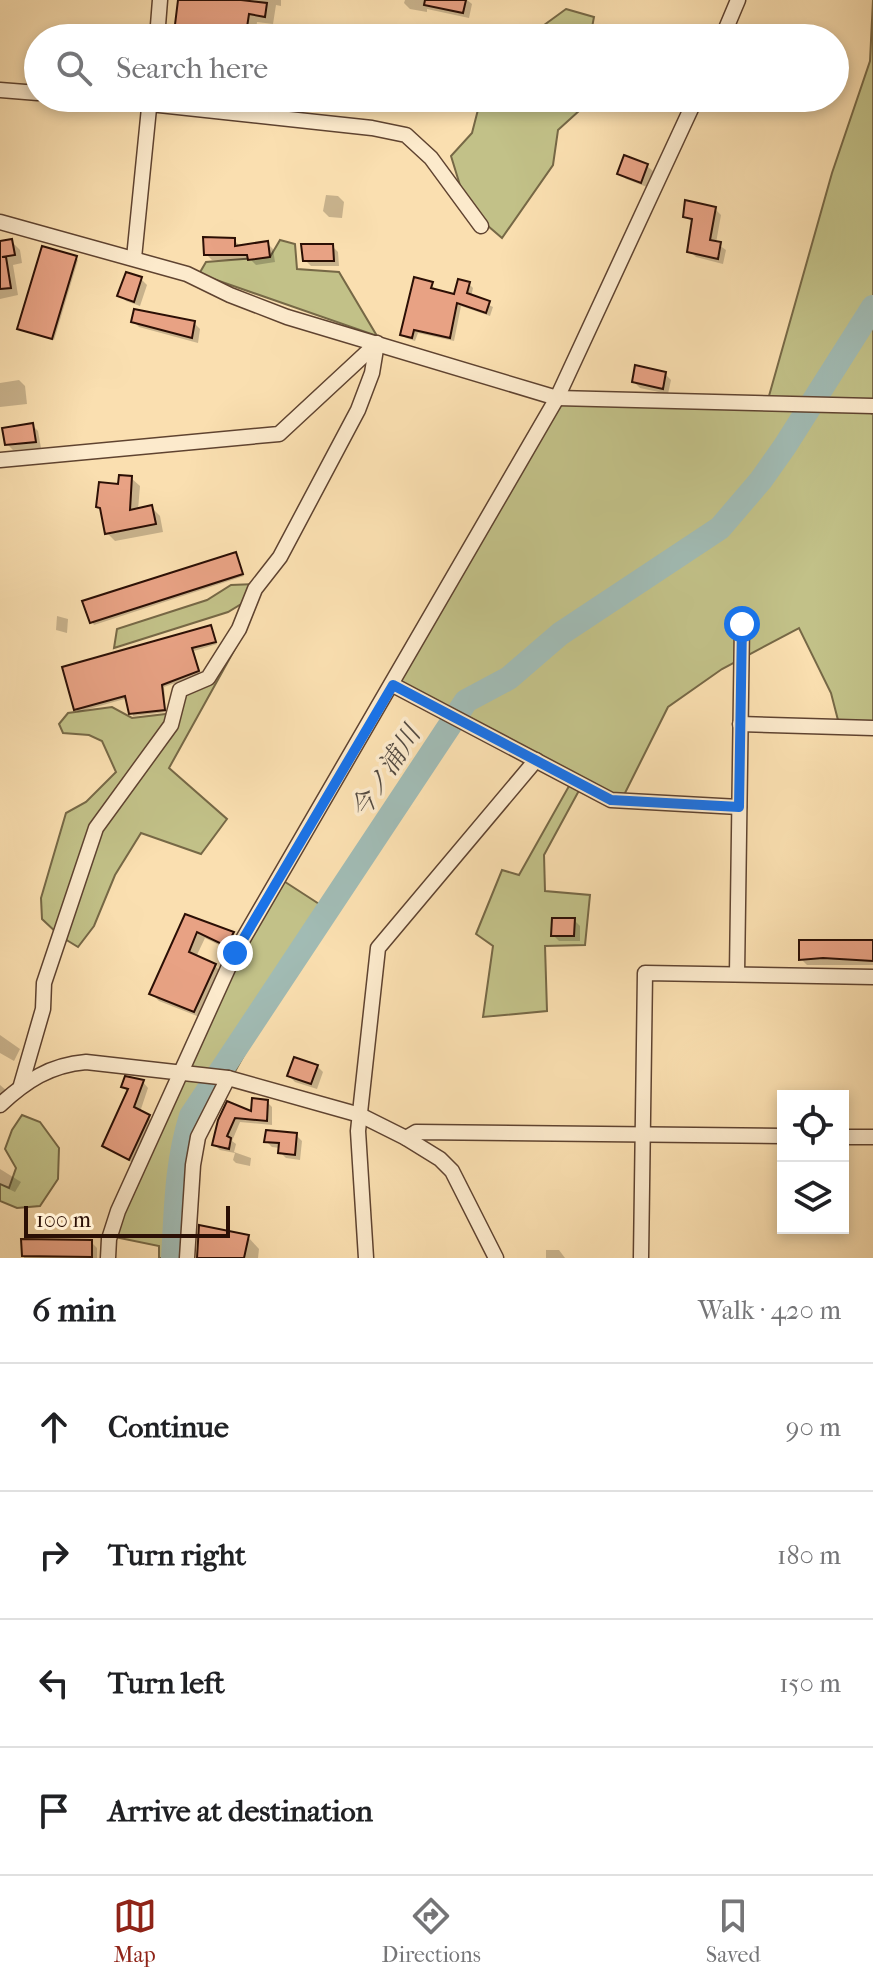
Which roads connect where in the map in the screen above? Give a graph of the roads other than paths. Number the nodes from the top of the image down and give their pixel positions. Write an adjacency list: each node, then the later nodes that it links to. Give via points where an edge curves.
1 (160, 0): 3 (street)
2 (738, 0): 4 (street)
3 (158, 24)
4 (728, 24)
5 (0, 90): 6 (street)
6 (24, 92)
7 (149, 112): 12 (street)
8 (245, 112): 11 (street, via 406,135 431,158)
9 (690, 112): 14 (street)
10 (0, 222): 12 (street)
11 (481, 226)
12 (134, 258): 13 (street, via 187,274 287,317)
13 (377, 343): 14 (street); 16 (street, via 279,434); 27 (street, via 358,410 280,557 255,589 239,629 208,678 180,690 171,725 96,828 44,983 43,1009)
14 (557, 398): 15 (street); 18 (street)
15 (873, 406)
16 (0, 460)
17 (742, 624): 19 (street)
18 (393, 685): 21 (street); 25 (street, via 235,953)
19 (740, 724): 20 (street); 22 (street)
20 (873, 728)
21 (536, 760): 22 (street, via 611,800); 29 (street, via 378,948)
22 (739, 807): 23 (street)
23 (737, 974): 24 (street); 30 (street, via 645,973)
24 (873, 977)
25 (181, 1073): 26 (street); 27 (street, via 86,1062 55,1067); 35 (street, via 118,1211)
26 (228, 1078): 29 (street); 36 (street, via 198,1137)
27 (21, 1085): 28 (street)
28 (0, 1105)
29 (360, 1115): 34 (street); 37 (street)
30 (643, 1136): 31 (street); 34 (street, via 416,1132); 39 (street)
31 (777, 1136)
32 (849, 1137): 33 (street)
33 (873, 1137)
34 (406, 1138): 38 (street, via 452,1171)
35 (108, 1258)
36 (187, 1258)
37 (366, 1258)
38 (496, 1258)
39 (641, 1258)

